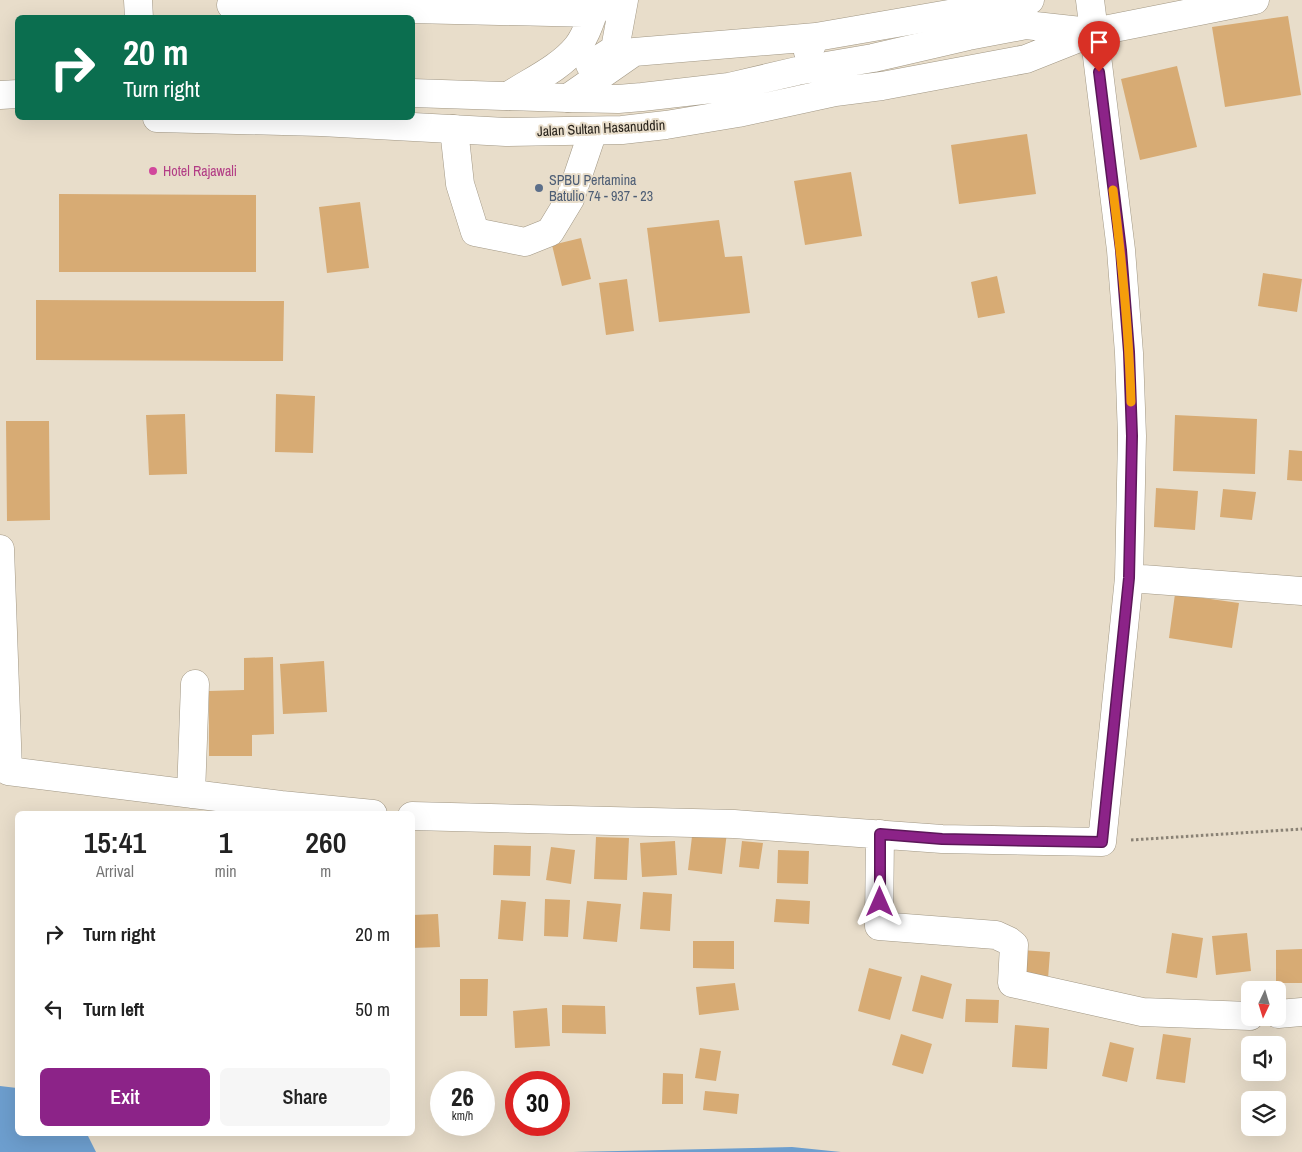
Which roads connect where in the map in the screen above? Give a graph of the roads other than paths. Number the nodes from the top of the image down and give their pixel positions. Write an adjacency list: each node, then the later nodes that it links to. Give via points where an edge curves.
1 (138, 0): 8 (main road)
2 (624, 0): 16 (main road, via 615,49)
3 (1030, 0): 10 (main road)
4 (1090, 0): 9 (main road)
5 (1255, 0): 9 (main road, Jalan Sultan Hasanuddin)
6 (595, 6): 7 (main road); 15 (main road, via 578,46 557,65)
7 (232, 7)
8 (140, 15)
9 (1094, 32): 11 (main road, Jalan Sultan Hasanuddin, via 1026,25); 20 (main road, Jalan Sultan Hasanuddin, via 1017,61 835,92 666,126); 22 (main road, via 1121,250 1129,352 1132,436)
10 (816, 37): 11 (main road); 17 (main road, via 634,52)
11 (797, 71): 17 (main road, Jalan Sultan Hasanuddin, via 729,87 618,99)
12 (415, 93): 15 (main road, Jalan Sultan Hasanuddin)
13 (15, 94): 14 (main road)
14 (0, 95)
15 (508, 96): 16 (main road, Jalan Sultan Hasanuddin)
16 (540, 97): 17 (main road, Jalan Sultan Hasanuddin)
17 (568, 98)
18 (239, 120): 19 (main road, Jalan Sultan Hasanuddin)
19 (454, 129): 20 (main road, Jalan Sultan Hasanuddin); 20 (main road, via 460,184 475,232 525,242 550,232 570,199)
20 (593, 131)
21 (0, 549): 25 (main road)
22 (1129, 578): 23 (main road); 29 (main road, via 1102,842 942,839)
23 (1302, 591)
24 (195, 684): 26 (main road)
25 (4, 772): 26 (main road)
26 (191, 794): 27 (main road)
27 (342, 811)
28 (415, 816): 29 (main road, via 734,824)
29 (880, 834): 32 (main road, via 879,926 996,935 1014,945 1012,983 1142,1012)
30 (1302, 1012): 31 (main road)
31 (1286, 1013)
32 (1241, 1016)

